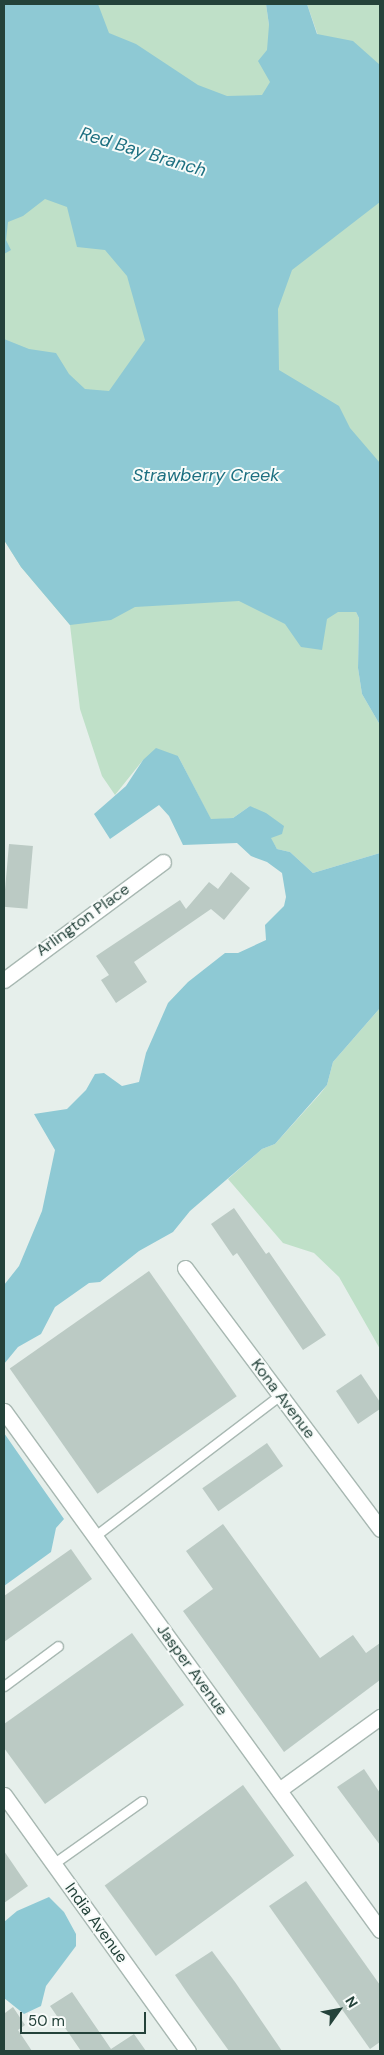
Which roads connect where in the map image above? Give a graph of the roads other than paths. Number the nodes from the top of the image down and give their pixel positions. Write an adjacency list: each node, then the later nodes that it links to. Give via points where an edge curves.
1 (163, 862): 2 (street, Arlington Place)
2 (4, 980)
3 (185, 1268): 4 (street, Kona Avenue)
4 (280, 1395): 6 (street, Kona Avenue); 7 (lane)
5 (4, 1410): 7 (street, Jasper Avenue)
6 (380, 1529)
7 (95, 1536): 11 (street, Jasper Avenue)
8 (58, 1646): 9 (lane)
9 (4, 1686)
10 (380, 1717): 11 (street)
11 (279, 1790): 15 (street, Jasper Avenue)
12 (4, 1795): 14 (street, India Avenue)
13 (142, 1801): 14 (lane)
14 (53, 1864): 16 (street, India Avenue)
15 (380, 1930)
16 (188, 2051)

